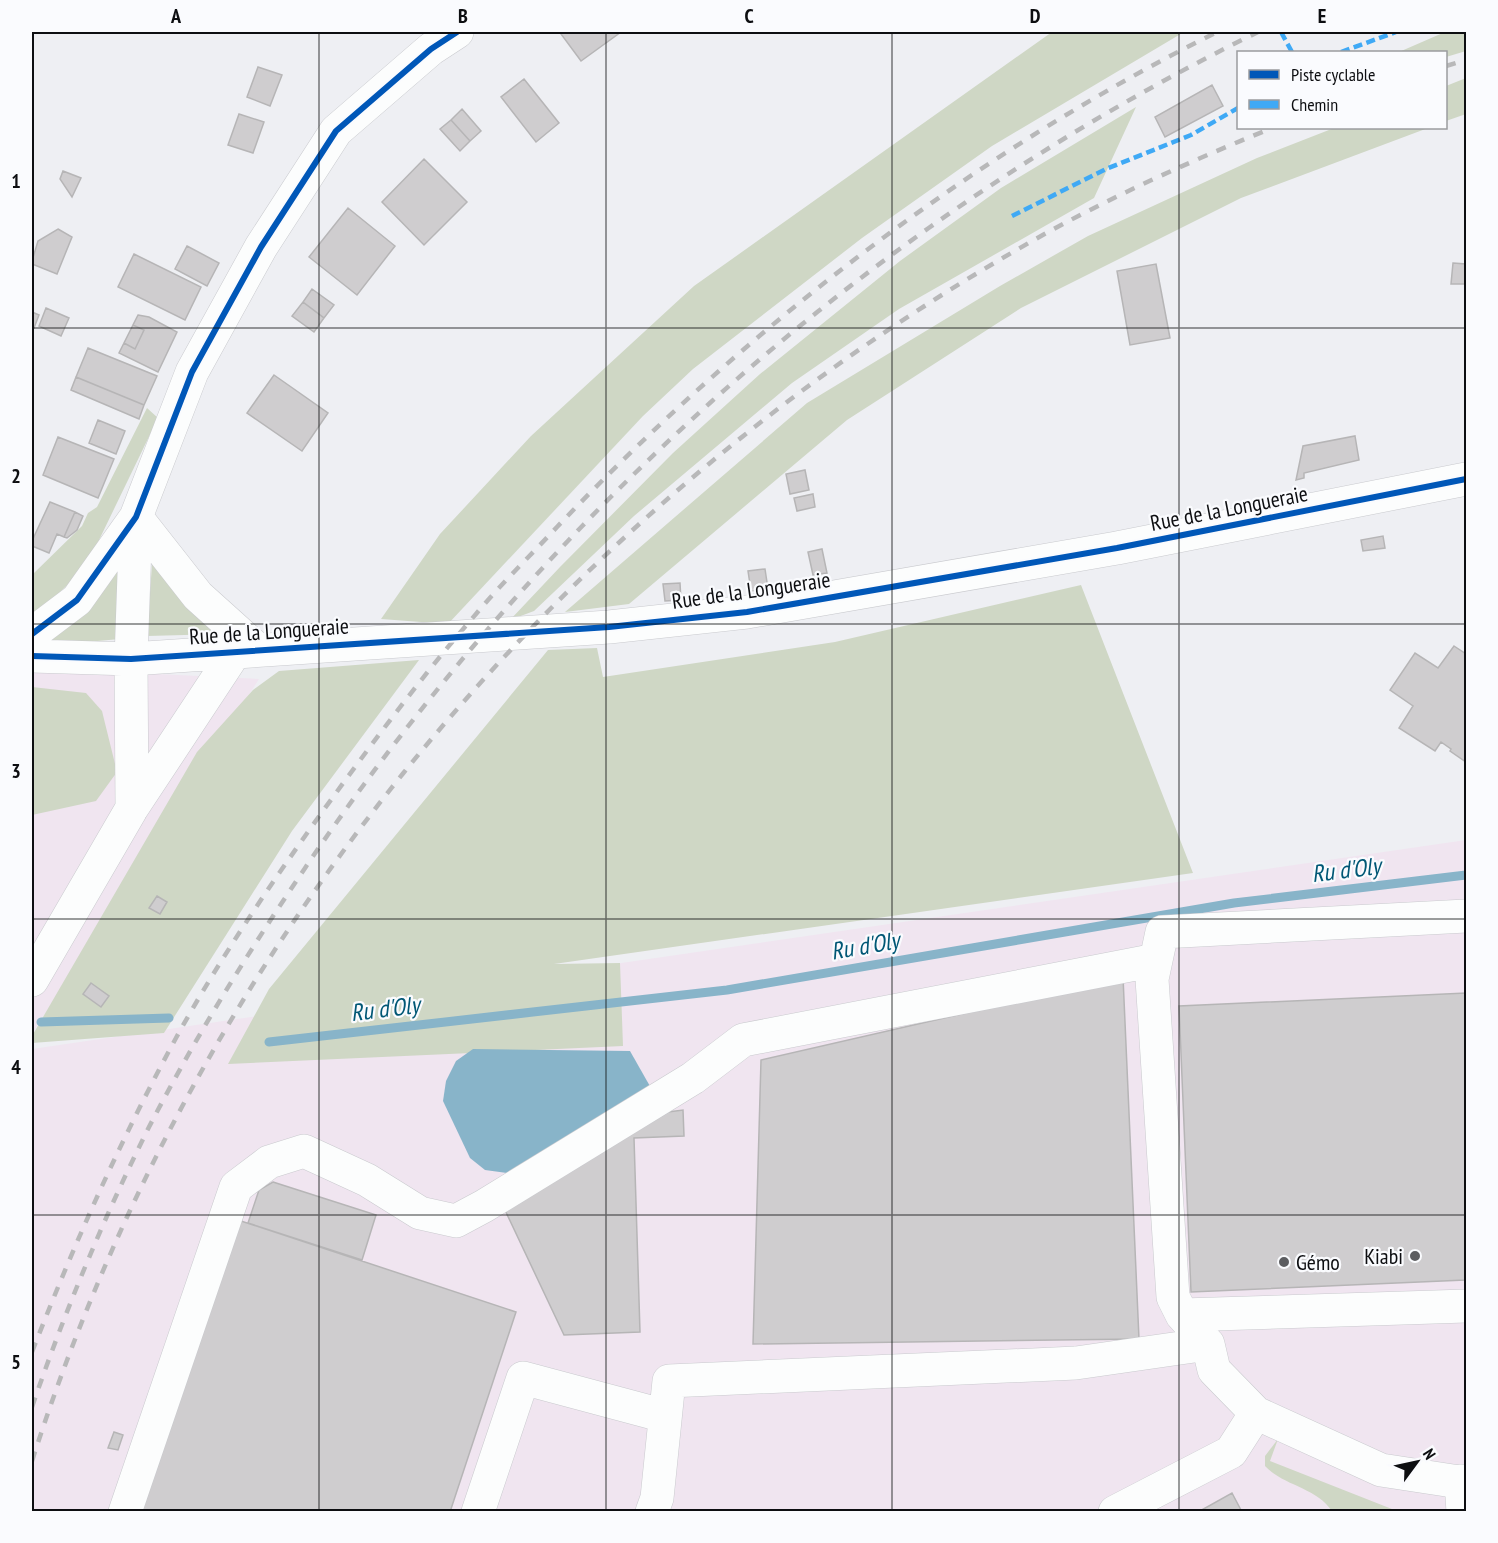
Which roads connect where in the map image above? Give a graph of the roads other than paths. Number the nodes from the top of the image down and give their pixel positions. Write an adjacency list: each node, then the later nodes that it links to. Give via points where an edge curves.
1 (457, 32): 3 (street, via 430,49 336,131 261,247 192,372)
2 (1467, 479): 5 (street, Rue de la Longueraie, via 1117,548 747,612 609,627)
3 (136, 517): 4 (street, via 78,600); 5 (street); 7 (street)
4 (32, 634)
5 (246, 651): 7 (street, Rue de la Longueraie); 8 (street)
6 (32, 656): 7 (street, Rue de la Longueraie)
7 (131, 658): 8 (street)
8 (132, 808): 11 (street)
9 (1467, 916): 10 (street, via 1162,932)
10 (1156, 960): 13 (street, via 1152,979 1172,1285); 18 (street, via 743,1040 693,1078 456,1221 420,1213 367,1180 304,1151 269,1162 236,1186)
11 (32, 980)
12 (1467, 1306): 13 (street)
13 (1182, 1315): 14 (street)
14 (1208, 1344): 15 (street, via 1214,1370); 16 (street, via 1076,1363 669,1381)
15 (1256, 1413): 17 (street, via 1382,1470); 21 (street, via 1231,1452)
16 (665, 1416): 19 (street, via 523,1378); 20 (street, via 657,1498)
17 (1464, 1489)
18 (125, 1512)
19 (478, 1512)
20 (652, 1512)
21 (1116, 1512)

